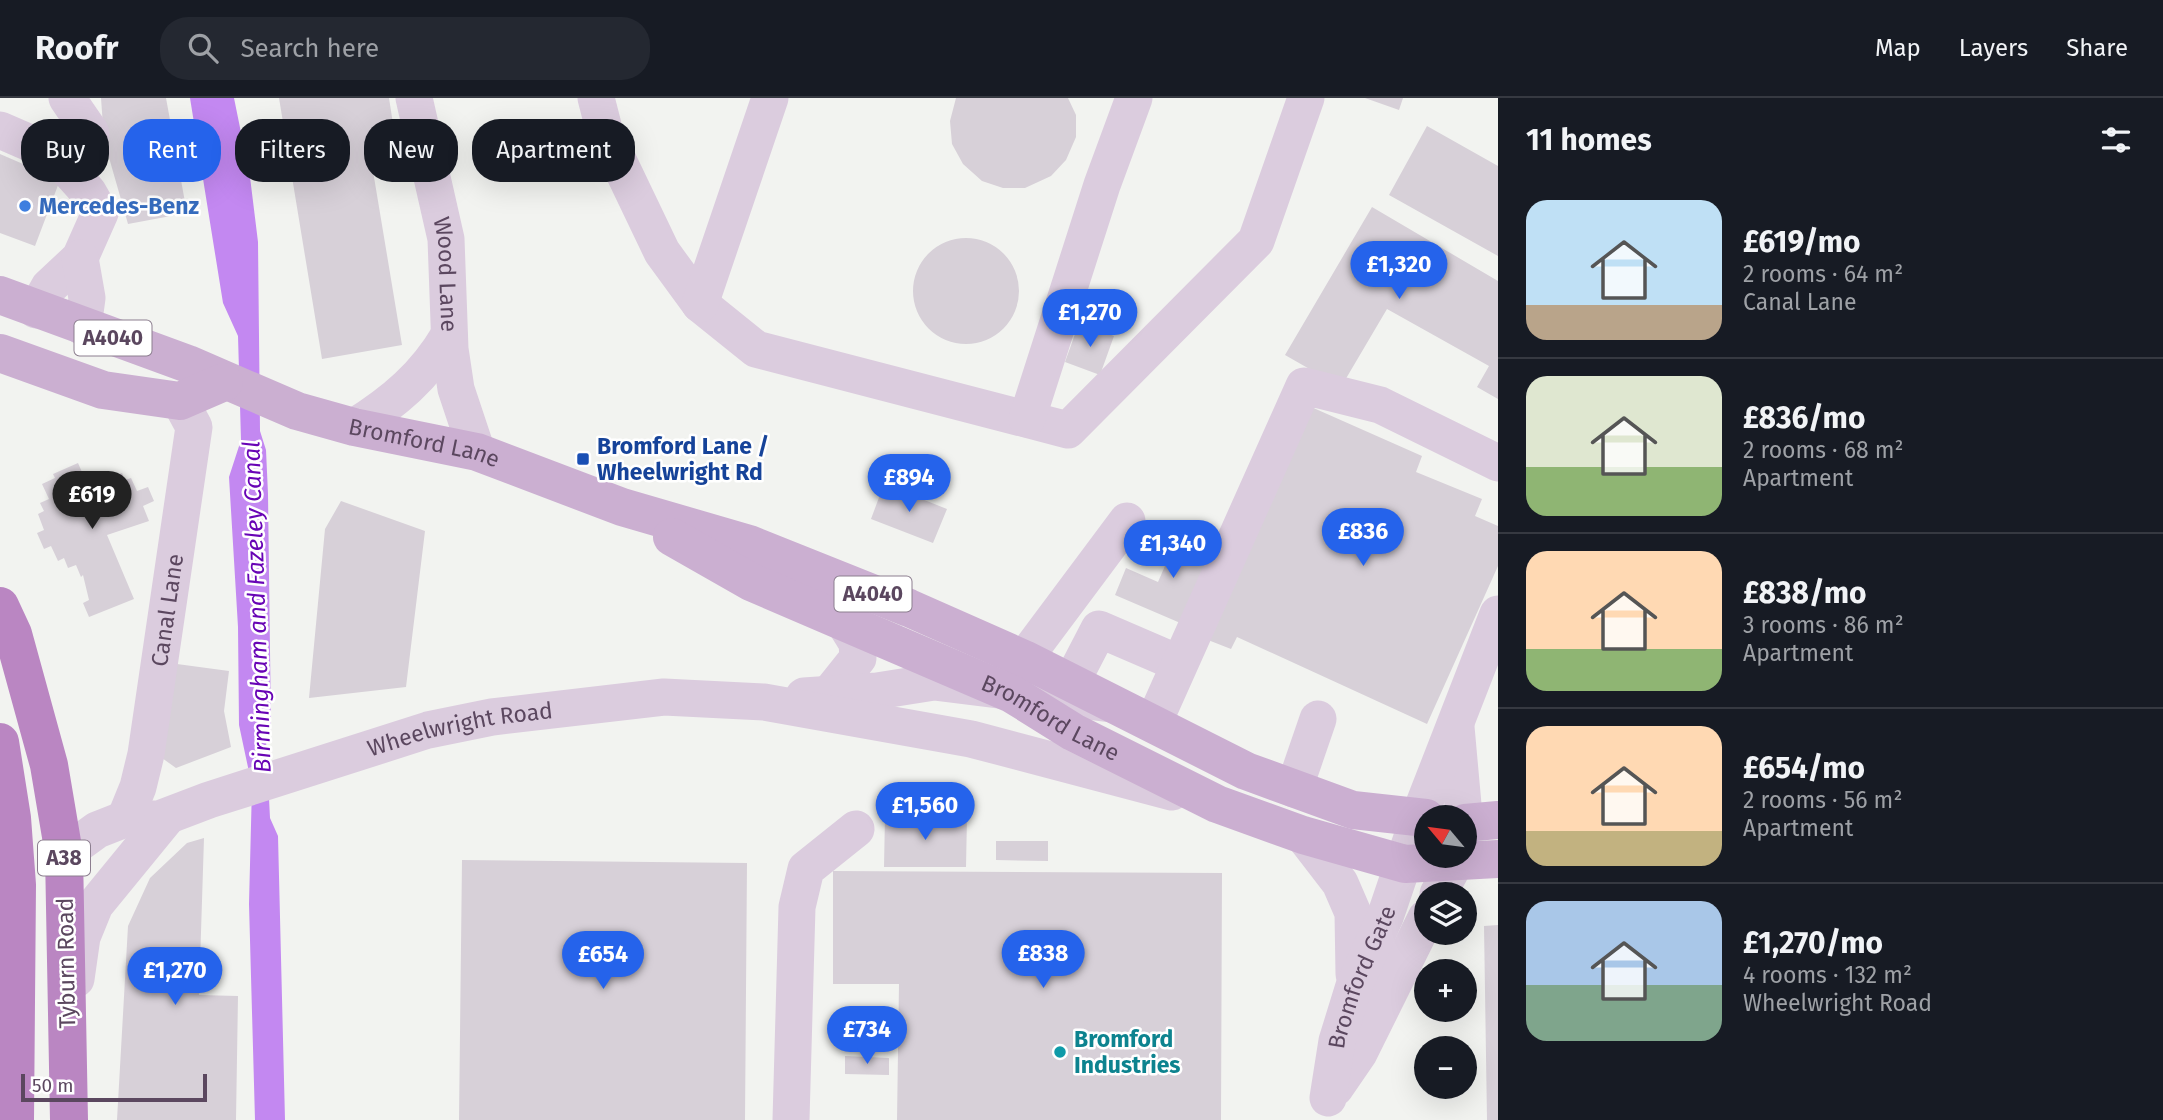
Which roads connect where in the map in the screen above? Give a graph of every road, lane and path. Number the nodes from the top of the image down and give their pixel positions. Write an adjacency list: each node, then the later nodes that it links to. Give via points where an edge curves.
1 (67, 98): 7 (street)
2 (414, 98): 16 (street, Wood Lane, via 446,239)
3 (596, 98): 13 (street, via 606,133 662,252)
4 (770, 98): 13 (street)
5 (1134, 98): 20 (street)
6 (1306, 98): 20 (street, via 1256,241 1068,430)
7 (81, 119)
8 (0, 130): 9 (street)
9 (21, 139)
10 (77, 182): 11 (street, via 100,213)
11 (80, 258): 14 (street, via 49,288); 15 (street, via 87,298)
12 (0, 295): 14 (main road, Bromford Lane / A4040)
13 (699, 304): 20 (street, via 756,349)
14 (36, 310): 15 (main road, Bromford Lane / A4040)
15 (83, 327): 18 (main road, Bromford Lane / A4040)
16 (449, 335): 21 (street, via 431,365 391,404); 22 (street, Wood Lane, via 456,389)
17 (0, 353): 19 (main road, A4040)
18 (225, 382): 19 (main road); 21 (main road, Bromford Lane / A4040, via 297,411)
19 (187, 414): 45 (street, Canal Lane, via 146,754)
20 (1027, 419)
21 (354, 427): 22 (main road, Bromford Lane / A4040)
22 (477, 452): 24 (main road, Bromford Lane / A4040)
23 (1498, 463): 37 (street, via 1380,405 1304,386)
24 (622, 507): 28 (main road, Bromford Lane / A4040, via 751,582); 30 (main road, Bromford Lane / A4040, via 749,544)
25 (1127, 521): 30 (street)
26 (0, 606): 52 (highway, Tyburn Road / A38, via 13,634 49,765)
27 (1498, 614): 36 (street, Bromford Gate)
28 (844, 622): 30 (main road, Bromford Lane / A4040); 32 (street, via 857,643 858,658)
29 (1164, 657): 31 (street, via 1099,629)
30 (1018, 676): 31 (main road, Bromford Lane / A4040); 32 (street); 34 (street); 40 (main road, Bromford Lane / A4040, via 1073,732)
31 (1072, 683): 34 (main road, Bromford Lane / A4040)
32 (830, 692): 33 (street)
33 (764, 702): 40 (street, via 971,739); 43 (street, Wheelwright Road, via 664,697 492,717 428,730)
34 (1114, 704): 37 (main road, Bromford Lane / A4040)
35 (1318, 719): 39 (street)
36 (1455, 722): 41 (street, Bromford Gate); 42 (street)
37 (1153, 724): 39 (main road, Bromford Lane / A4040, via 1245,771)
38 (1, 758): 60 (highway, Tyburn Road / A38, via 18,885)
39 (1294, 789): 44 (main road, Bromford Lane / A4040, via 1353,810)
40 (1217, 804): 48 (main road, Bromford Lane / A4040)
41 (1426, 805)
42 (1457, 805)
43 (167, 817): 45 (street, Wheelwright Road); 58 (street, Wheelwright Road, via 95,905 82,937)
44 (1414, 817)
45 (125, 819): 52 (street, Wheelwright Road, via 97,831)
46 (1498, 820): 49 (main road, Bromford Lane / A4040)
47 (856, 828): 63 (street, via 806,869 797,907)
48 (1303, 835): 55 (main road, Bromford Lane / A4040); 57 (street, via 1340,883 1353,913)
49 (1477, 835)
50 (1414, 840): 55 (street, Bromford Gate)
51 (1477, 853): 53 (main road, Bromford Lane / A4040)
52 (64, 854): 58 (highway, Tyburn Road / A38); 60 (highway, via 41,884 33,1057)
53 (1498, 859)
54 (1414, 861): 55 (main road, Bromford Lane / A4040)
55 (1405, 864): 57 (street, Bromford Gate)
56 (1414, 942): 59 (street, Bromford Gate, via 1359,1054)
57 (1354, 986): 59 (street, Bromford Gate)
58 (68, 1031): 61 (highway); 62 (highway, Tyburn Road / A38)
59 (1323, 1109)
60 (15, 1116)
61 (52, 1120)
62 (69, 1120)
63 (791, 1120)

